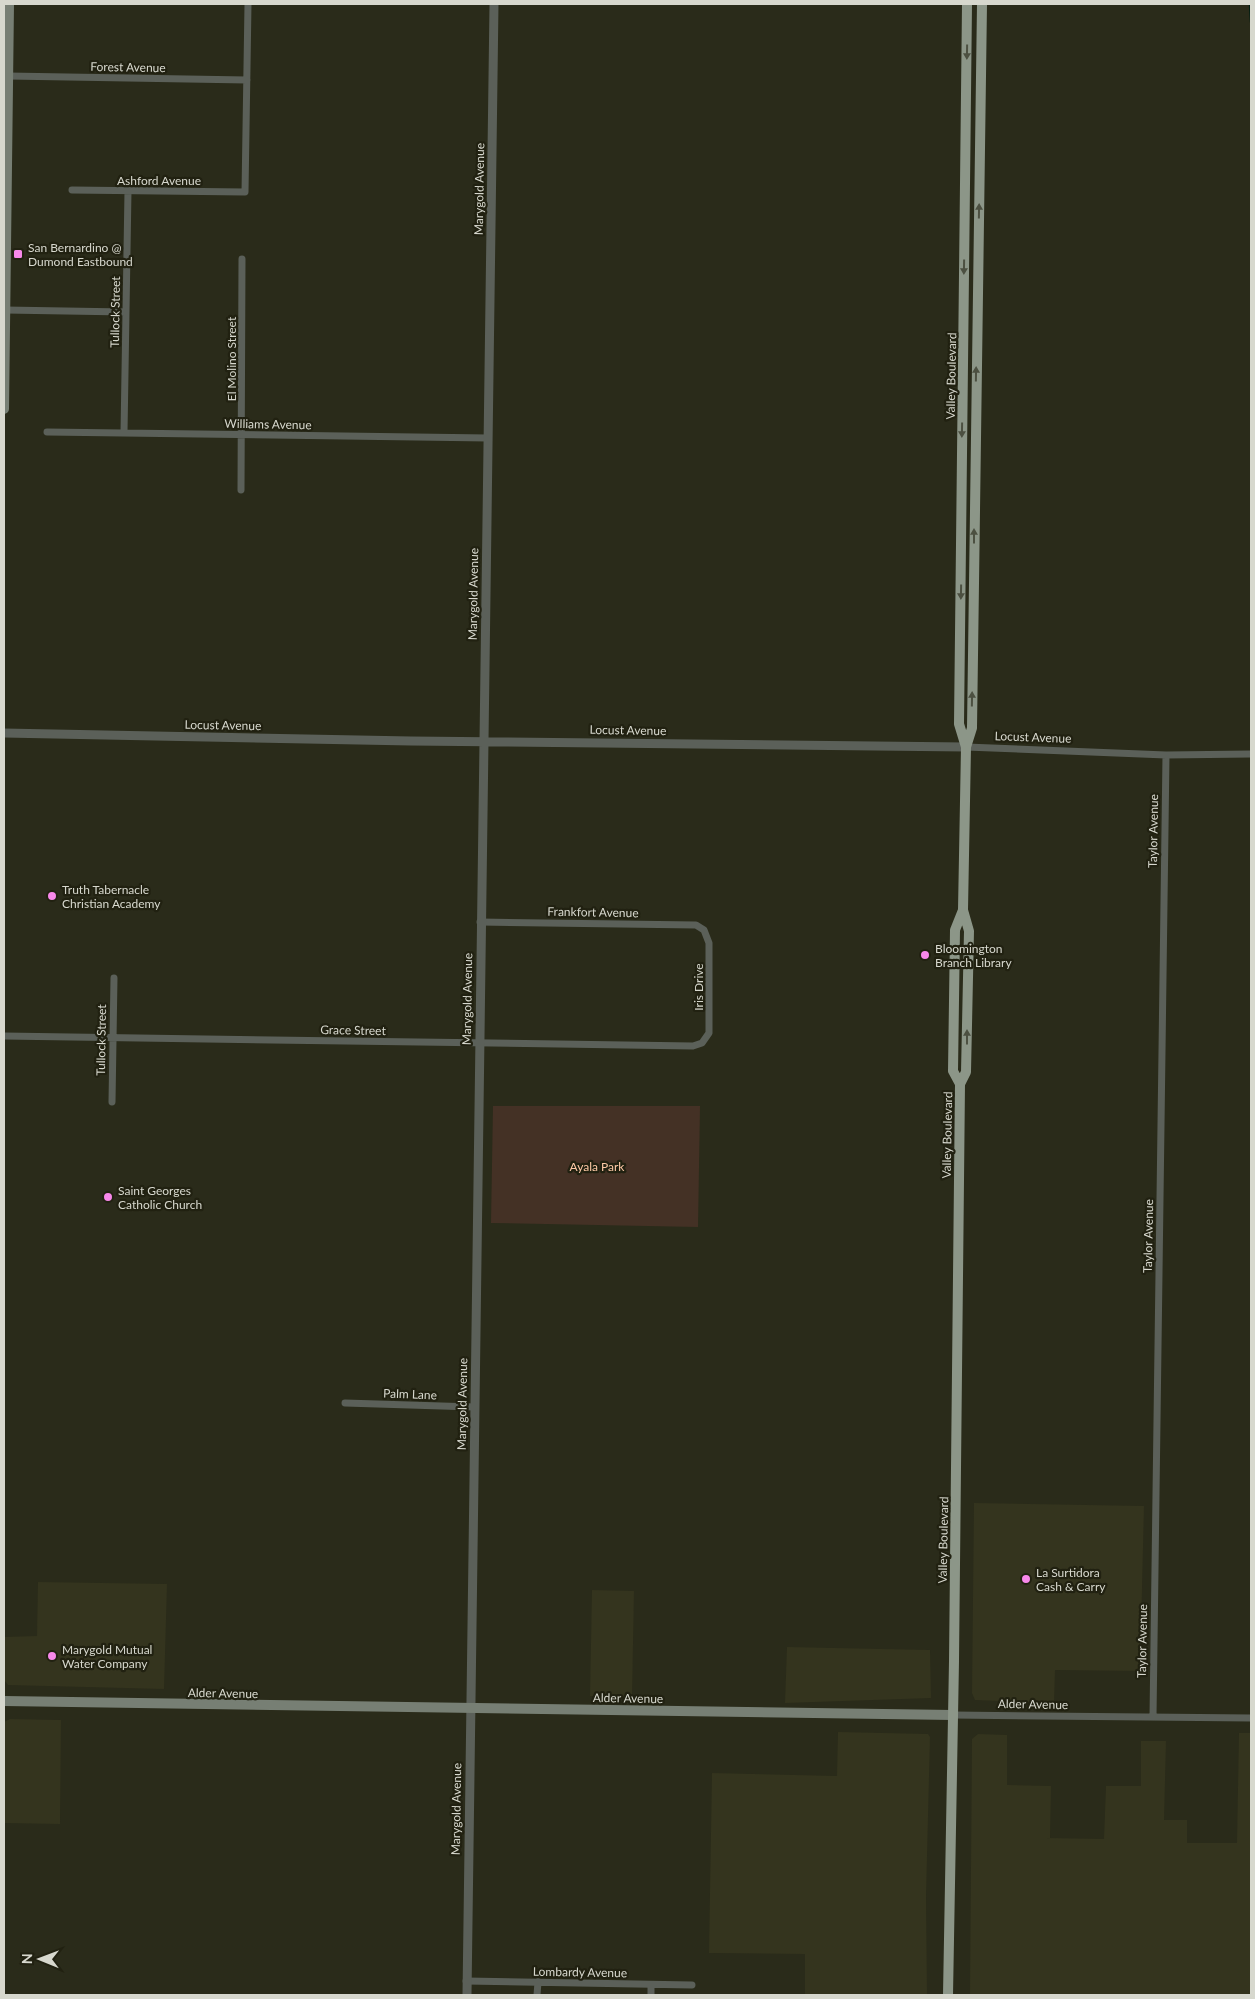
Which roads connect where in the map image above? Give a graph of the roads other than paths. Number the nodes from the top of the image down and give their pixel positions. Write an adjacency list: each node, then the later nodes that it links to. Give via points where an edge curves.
1 (9, 4): 6 (main road)
2 (248, 4): 7 (street)
3 (494, 4): 17 (street, Marygold Avenue)
4 (967, 4): 21 (main road, Valley Boulevard, one-way to 21, via 959,724)
5 (982, 4): 21 (main road, Valley Boulevard, one-way to 5, via 972,728)
6 (8, 76): 7 (street, Forest Avenue); 11 (main road)
7 (247, 80): 9 (street, Ashford Avenue, via 245,192)
8 (72, 190): 9 (street, Ashford Avenue)
9 (128, 191): 12 (street, Tullock Street)
10 (242, 259): 16 (street, El Molino Street)
11 (5, 310): 12 (street); 13 (main road)
12 (126, 312): 15 (street, Tullock Street)
13 (4, 409)
14 (47, 432): 15 (street, Williams Avenue)
15 (124, 433): 16 (street, Williams Avenue)
16 (242, 434): 17 (street, Williams Avenue); 18 (street, El Molino Street)
17 (488, 438): 20 (street, Marygold Avenue)
18 (241, 490)
19 (4, 733): 20 (street, Locust Avenue)
20 (484, 741): 21 (street, Locust Avenue); 24 (street, Marygold Avenue)
21 (966, 747): 23 (street, Locust Avenue); 36 (main road, Valley Boulevard, via 963,910 955,930 954,976 953,1072 960,1084)
22 (1251, 754): 23 (street, Locust Avenue)
23 (1166, 755): 37 (street, Taylor Avenue)
24 (480, 922): 25 (street, Frankfort Avenue, via 686,924); 29 (street, Marygold Avenue)
25 (704, 930): 30 (street, Iris Drive, via 709,943 709,1033)
26 (114, 978): 28 (street, Tullock Street)
27 (4, 1036): 28 (street, Grace Street)
28 (112, 1038): 29 (street, Grace Street); 31 (street, Tullock Street)
29 (479, 1043): 30 (street, Grace Street, via 693,1046); 33 (street, Marygold Avenue)
30 (702, 1043)
31 (112, 1102)
32 (345, 1403): 33 (street, Palm Lane)
33 (474, 1408): 35 (street, Marygold Avenue)
34 (4, 1701): 35 (main road, Alder Avenue)
35 (470, 1708): 36 (main road, Alder Avenue); 39 (street, Marygold Avenue)
36 (953, 1715): 37 (street, Alder Avenue); 46 (main road, Valley Boulevard)
37 (1152, 1717): 38 (street, Alder Avenue)
38 (1251, 1718)
39 (466, 1981): 40 (street, Lombardy Avenue); 43 (street, Marygold Avenue)
40 (538, 1982): 41 (street, Lombardy Avenue); 44 (street)
41 (651, 1985): 42 (street, Lombardy Avenue); 45 (street)
42 (692, 1985)
43 (467, 1995)
44 (538, 1995)
45 (651, 1995)
46 (948, 1995)

